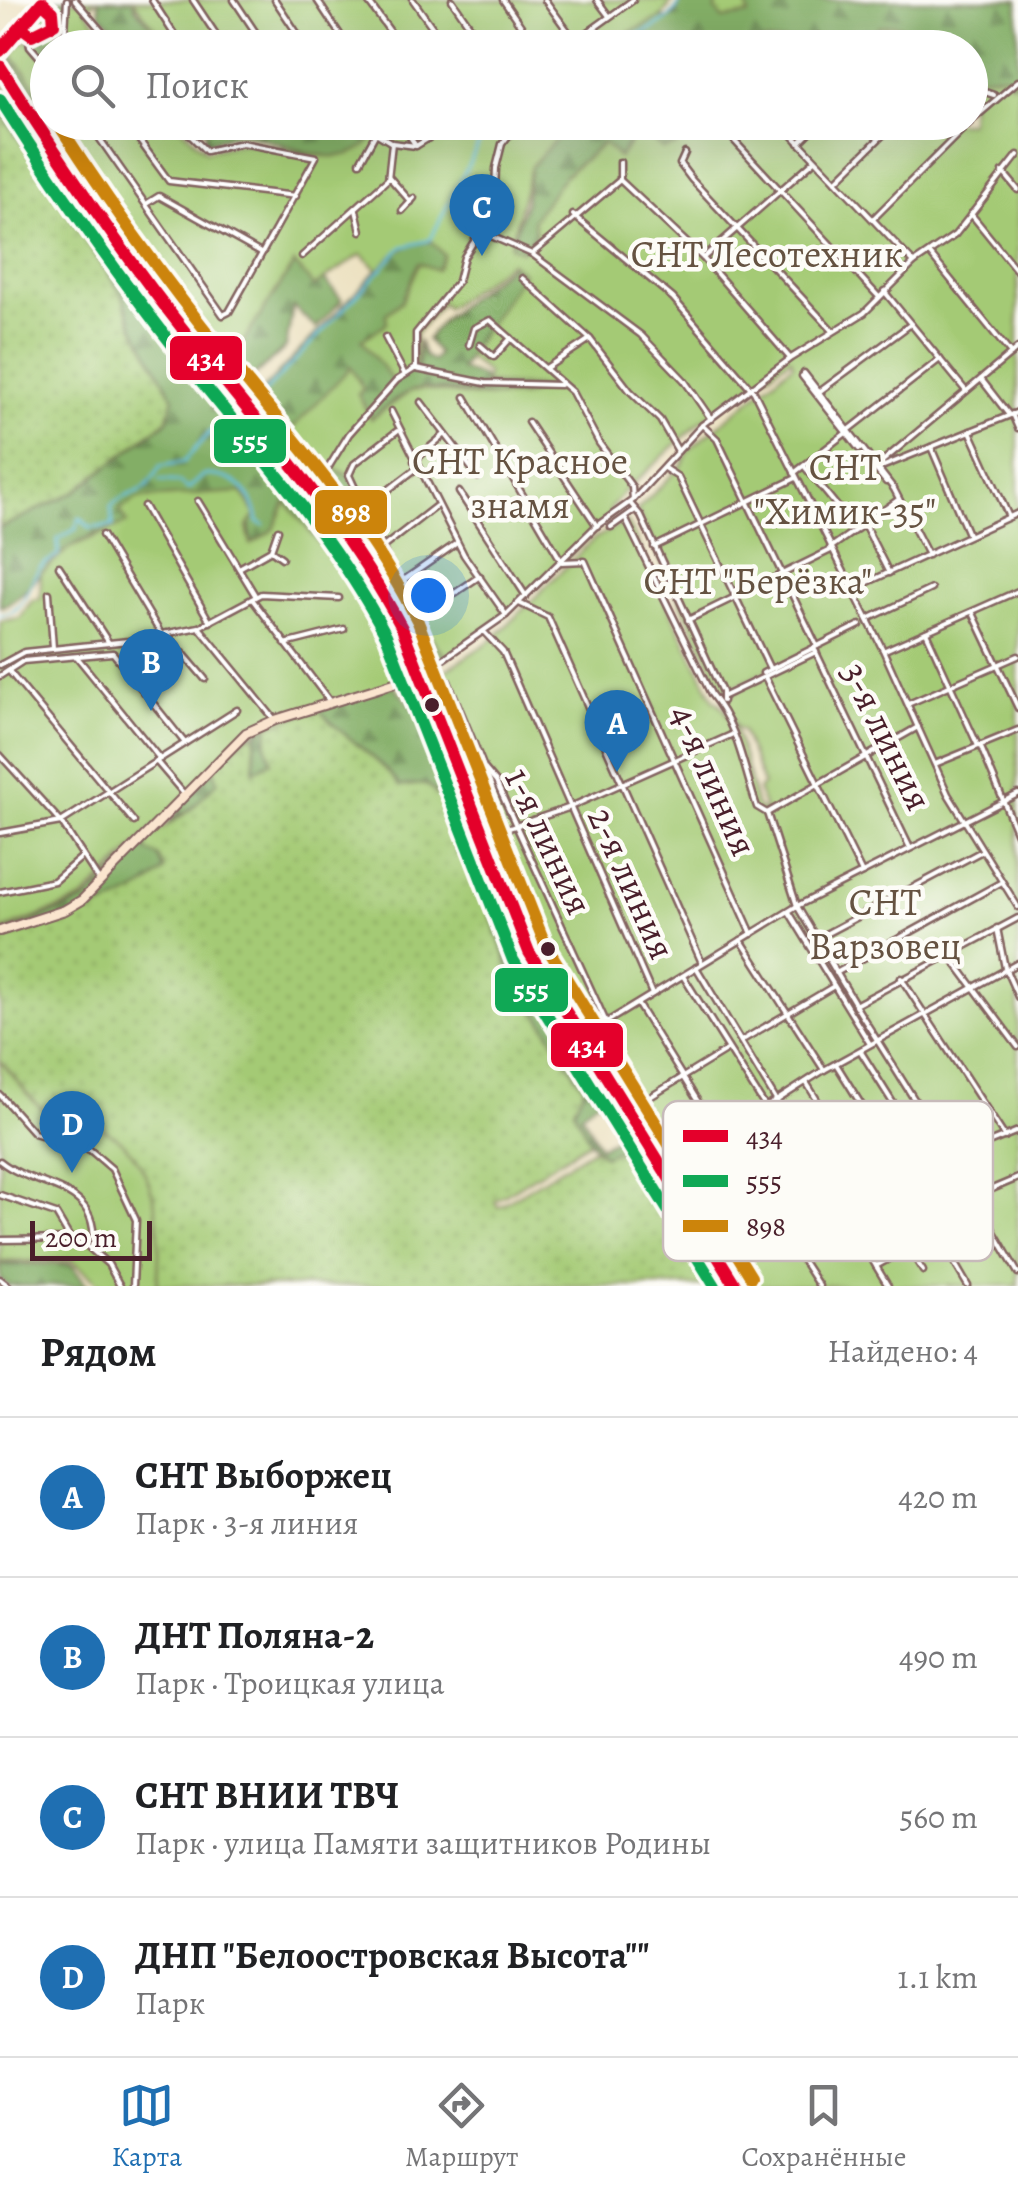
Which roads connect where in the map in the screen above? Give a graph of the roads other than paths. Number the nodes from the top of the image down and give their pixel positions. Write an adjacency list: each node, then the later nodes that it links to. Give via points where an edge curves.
1 (67, 0): 19 (street)
2 (76, 0): 20 (street)
3 (152, 0): 21 (street)
4 (193, 0): 22 (street)
5 (234, 0): 23 (street)
6 (275, 0): 24 (street)
7 (317, 0): 25 (street)
8 (367, 0): 26 (street)
9 (413, 0): 27 (street)
10 (452, 0): 28 (street)
11 (503, 0): 29 (street)
12 (546, 0): 30 (street)
13 (597, 0): 16 (street)
14 (633, 0): 16 (street)
15 (42, 1): 17 (street); 18 (street, via 53,12 54,24)
16 (610, 16): 31 (street)
17 (21, 27): 32 (street); 34 (street)
18 (46, 30)
19 (65, 30)
20 (101, 30)
21 (172, 30)
22 (213, 30)
23 (254, 30)
24 (295, 30)
25 (337, 30)
26 (389, 30)
27 (434, 30)
28 (473, 30)
29 (524, 30)
30 (567, 30)
31 (591, 30)
32 (28, 34): 33 (street)
33 (30, 46)
34 (0, 51)
35 (0, 66): 40 (main road)
36 (1018, 82): 38 (street)
37 (988, 94): 38 (street)
38 (996, 96): 39 (street)
39 (988, 104)
40 (30, 115)
41 (45, 140): 109 (main road, via 118,257)
42 (48, 140): 109 (main road)
43 (101, 140): 71 (street)
44 (139, 140): 70 (street, via 169,182)
45 (194, 140): 70 (street, via 206,152 242,142 314,155)
46 (372, 140): 62 (street)
47 (387, 140): 56 (street)
48 (412, 140): 58 (street)
49 (426, 140): 58 (street)
50 (505, 140): 79 (street)
51 (732, 140): 69 (street)
52 (796, 140): 57 (street)
53 (802, 140): 57 (street)
54 (878, 140): 67 (street)
55 (952, 140): 76 (street)
56 (392, 143): 58 (street); 65 (street)
57 (799, 143): 61 (street)
58 (416, 146)
59 (685, 153): 77 (street, via 680,164)
60 (1018, 155): 64 (street)
61 (815, 160): 67 (street); 69 (street)
62 (360, 162)
63 (620, 162): 66 (street)
64 (1003, 172): 68 (street); 74 (street)
65 (389, 177): 72 (street); 73 (street, via 412,200)
66 (620, 180): 75 (street); 84 (street)
67 (836, 181): 76 (street)
68 (1018, 190)
69 (777, 192): 77 (street); 89 (street)
70 (296, 196): 81 (street)
71 (146, 204): 81 (street, via 159,196); 81 (street, via 223,315)
72 (356, 210): 78 (street); 83 (street)
73 (402, 211)
74 (970, 213): 80 (street); 86 (street)
75 (573, 215): 82 (street); 106 (street, via 652,280)
76 (873, 219): 85 (street)
77 (737, 226): 84 (street); 91 (street)
78 (362, 231)
79 (484, 233): 82 (street); 101 (street, via 464,257 455,286 416,333)
80 (929, 252): 85 (street); 98 (street)
81 (261, 253)
82 (532, 254): 114 (street, via 616,315 675,370)
83 (302, 256)
84 (703, 258): 99 (street)
85 (914, 263): 88 (street)
86 (1018, 272)
87 (522, 278): 94 (street)
88 (884, 291): 89 (street); 90 (street)
89 (879, 297): 91 (street)
90 (911, 324): 100 (street); 108 (street)
91 (833, 331): 99 (street)
92 (384, 338): 103 (street)
93 (510, 338): 95 (street, via 494,357); 96 (street, via 492,321 474,328); 102 (street)
94 (590, 339): 102 (street); 125 (street)
95 (480, 345)
96 (469, 346)
97 (1018, 349): 98 (street)
98 (1011, 354): 104 (street)
99 (790, 358): 106 (street)
100 (940, 359): 107 (street); 121 (street)
101 (416, 368): 103 (street); 105 (street, via 484,384)
102 (546, 368): 105 (street)
103 (404, 374): 135 (street, via 345,438)
104 (981, 379): 107 (street); 113 (street)
105 (556, 383): 139 (street, via 578,401 632,487)
106 (751, 388): 114 (street); 132 (street)
107 (966, 391): 131 (street)
108 (819, 392): 121 (street); 121 (street, via 803,375)
109 (231, 398): 117 (main road)
110 (465, 398): 167 (street)
111 (421, 402): 122 (street)
112 (390, 411): 119 (street)
113 (1013, 414): 118 (street); 120 (street)
114 (711, 419): 116 (street)
115 (528, 422): 151 (street)
116 (702, 425): 125 (street); 140 (street, 3-я линия, via 716,438)
117 (255, 427): 135 (main road); 203 (main road, via 363,572)
118 (1018, 428)
119 (399, 430): 127 (street); 142 (street, via 350,473)
120 (970, 431): 123 (street); 147 (street)
121 (848, 432): 124 (street); 128 (street); 131 (street)
122 (444, 435): 127 (street); 133 (street)
123 (930, 447): 131 (street); 157 (street)
124 (859, 449)
125 (678, 450): 130 (street)
126 (868, 460): 131 (street)
127 (414, 461): 129 (street)
128 (804, 466): 132 (street); 155 (street)
129 (417, 468): 142 (street); 143 (street)
130 (664, 468): 139 (street); 149 (street, via 678,477)
131 (878, 468): 134 (street); 137 (street)
132 (795, 476): 140 (street); 162 (street)
133 (478, 477)
134 (886, 482)
135 (314, 492): 153 (main road)
136 (460, 492): 178 (street)
137 (898, 500): 150 (street); 164 (street)
138 (198, 501): 169 (street)
139 (631, 502): 144 (street); 151 (street)
140 (747, 502): 149 (street); 171 (street, 3-я линия)
141 (144, 506): 188 (street)
142 (366, 506): 146 (street)
143 (436, 506): 158 (street); 160 (street)
144 (636, 510): 148 (street); 159 (street)
145 (1018, 512): 147 (street)
146 (363, 514): 153 (street); 160 (street)
147 (1009, 517): 157 (street)
148 (626, 520): 152 (street); 214 (street, via 711,694)
149 (700, 524): 159 (street); 180 (street)
150 (864, 524): 155 (street); 170 (street)
151 (598, 526): 161 (street)
152 (611, 527)
153 (342, 529): 191 (main road)
154 (278, 530): 163 (street)
155 (856, 530): 162 (street)
156 (102, 535): 194 (street)
157 (969, 536): 164 (street)
158 (457, 543): 172 (street); 173 (street)
159 (654, 547): 186 (street)
160 (382, 548): 173 (street)
161 (575, 549): 166 (street, 4-я линия); 167 (street)
162 (831, 549): 171 (street); 174 (street)
163 (271, 550): 165 (street); 169 (street)
164 (928, 555): 170 (street)
165 (282, 558)
166 (584, 560): 167 (street); 228 (street, 4-я линия)
167 (562, 562): 178 (street)
168 (59, 566): 196 (street)
169 (239, 568): 179 (street)
170 (889, 573): 174 (street)
171 (782, 574): 180 (street); 199 (street, 3-я линия)
172 (480, 576): 184 (street); 185 (street)
173 (401, 582): 185 (street)
174 (851, 590): 187 (street)
175 (931, 590): 187 (street)
176 (1018, 592): 183 (street)
177 (49, 593): 198 (street)
178 (526, 596): 182 (street)
179 (254, 597): 181 (street); 188 (street); 197 (street)
180 (736, 597): 186 (street); 206 (street)
181 (339, 598)
182 (519, 603): 184 (street); 230 (street, via 548,617)
183 (972, 612): 193 (street); 204 (street)
184 (506, 615): 195 (street)
185 (416, 620): 191 (street)
186 (688, 620): 214 (street)
187 (867, 621): 200 (street)
188 (210, 622): 190 (street)
189 (860, 625): 199 (street)
190 (200, 627): 194 (street); 219 (street)
191 (402, 628): 203 (main road)
192 (344, 629): 197 (street)
193 (926, 632): 200 (street); 213 (street)
194 (164, 633): 196 (street); 211 (street)
195 (485, 633): 210 (street); 236 (street, 2-я линия, via 503,652)
196 (109, 643): 198 (street)
197 (285, 644): 215 (street)
198 (52, 648): 205 (street)
199 (816, 649): 206 (street); 208 (street); 226 (street, 3-я линия)
200 (884, 650): 216 (street)
201 (78, 656): 207 (street, via 23,661); 223 (street, via 112,653); 227 (street)
202 (1018, 656): 204 (street)
203 (413, 658): 210 (main road)
204 (998, 664): 213 (street); 217 (street)
205 (0, 665)
206 (770, 669): 208 (street)
207 (9, 671): 209 (street); 232 (street)
208 (764, 675): 214 (street); 231 (street)
209 (0, 676)
210 (420, 676): 215 (street); 244 (main road)
211 (206, 679)
212 (448, 681): 241 (street, 1-я линия)
213 (951, 686): 216 (street); 224 (street)
214 (722, 697): 222 (street)
215 (331, 702): 219 (street)
216 (908, 704): 220 (street)
217 (1018, 708)
218 (237, 710): 223 (street)
219 (274, 720): 234 (street, via 239,738)
220 (918, 727): 226 (street); 229 (street)
221 (1018, 730): 224 (street)
222 (732, 734): 228 (street); 237 (street, via 757,807)
223 (185, 743): 227 (street)
224 (979, 745): 229 (street); 235 (street)
225 (0, 756): 239 (street)
226 (866, 758): 231 (street); 245 (street, 3-я линия)
227 (158, 760): 232 (street); 234 (street)
228 (676, 761): 230 (street); 258 (street, 4-я линия)
229 (935, 764): 238 (street)
230 (623, 784): 236 (street); 262 (street)
231 (819, 785): 237 (street); 248 (street)
232 (108, 790): 239 (street); 240 (street)
233 (1018, 794): 235 (street)
234 (185, 796): 250 (street)
235 (1004, 800): 238 (street); 243 (street)
236 (568, 808): 241 (street); 271 (street, 2-я линия)
237 (767, 813): 252 (street)
238 (961, 819): 245 (street); 246 (street)
239 (61, 822): 242 (street); 247 (street)
240 (134, 822)
241 (514, 826): 244 (street); 277 (street, 1-я линия)
242 (0, 832)
243 (1018, 836)
244 (481, 837): 279 (main road, via 542,976)
245 (910, 848): 248 (street)
246 (982, 851): 249 (street); 259 (street)
247 (84, 856): 250 (street); 251 (street, via 54,882)
248 (862, 873): 252 (street)
249 (1002, 882): 253 (street); 266 (street)
250 (101, 883): 257 (street, via 65,910)
251 (0, 892)
252 (797, 906): 254 (street); 259 (street)
253 (1018, 907)
254 (788, 911): 258 (street); 269 (street)
255 (1018, 918): 256 (street)
256 (997, 928): 261 (street); 265 (street)
257 (0, 931)
258 (752, 934): 260 (street)
259 (816, 939): 266 (street)
260 (741, 940): 262 (street); 275 (street)
261 (948, 953): 268 (street); 270 (street)
262 (702, 963): 264 (street)
263 (1018, 963): 265 (street)
264 (696, 967): 267 (street); 281 (street)
265 (1005, 968): 270 (street); 272 (street)
266 (836, 973): 274 (street)
267 (683, 975): 271 (street); 284 (street)
268 (901, 978): 274 (street); 276 (street)
269 (834, 986): 275 (street); 282 (street)
270 (972, 987): 276 (street); 283 (street)
271 (652, 994): 273 (street)
272 (1018, 998)
273 (637, 1003): 277 (street); 288 (street)
274 (854, 1004): 280 (street)
275 (787, 1012): 281 (street); 287 (street)
276 (924, 1014): 280 (street); 298 (street)
277 (606, 1022): 278 (street)
278 (591, 1032): 279 (street); 299 (street)
279 (580, 1039): 306 (main road)
280 (878, 1040): 282 (street); 297 (street)
281 (741, 1041): 291 (street)
282 (870, 1044): 285 (street)
283 (1018, 1046)
284 (728, 1048): 288 (street); 293 (street)
285 (860, 1050): 286 (street); 296 (street)
286 (836, 1064): 287 (street); 295 (street)
287 (824, 1070): 289 (street)
288 (684, 1076): 292 (street); 299 (street)
289 (806, 1082): 291 (street); 294 (street)
290 (0, 1095): 328 (street, via 34,1132 90,1150 112,1169 136,1220)
291 (777, 1100)
292 (699, 1101)
293 (762, 1101)
294 (818, 1101)
295 (859, 1101)
296 (892, 1101)
297 (916, 1101)
298 (981, 1101)
299 (637, 1105): 303 (street)
300 (993, 1119): 302 (street)
301 (1018, 1131): 302 (street)
302 (1005, 1137): 304 (street)
303 (663, 1141)
304 (993, 1142)
305 (0, 1161): 313 (street, via 24,1177 71,1192 89,1217)
306 (663, 1170)
307 (1018, 1178): 308 (street)
308 (993, 1189)
309 (0, 1195): 311 (street, via 56,1214)
310 (993, 1231): 324 (street)
311 (70, 1238): 312 (street); 313 (street)
312 (0, 1240)
313 (94, 1250): 327 (street)
314 (723, 1261): 322 (main road)
315 (739, 1261): 322 (street)
316 (803, 1261): 332 (street)
317 (873, 1261): 321 (street)
318 (885, 1261): 321 (street)
319 (917, 1261): 323 (street)
320 (955, 1261): 334 (street)
321 (876, 1266): 333 (street)
322 (731, 1270): 329 (street); 330 (main road); 331 (street)
323 (923, 1271)
324 (1018, 1273)
325 (0, 1279): 326 (street)
326 (9, 1286)
327 (120, 1286)
328 (134, 1286)
329 (716, 1286)
330 (736, 1286)
331 (750, 1286)
332 (819, 1286)
333 (888, 1286)
334 (968, 1286)

